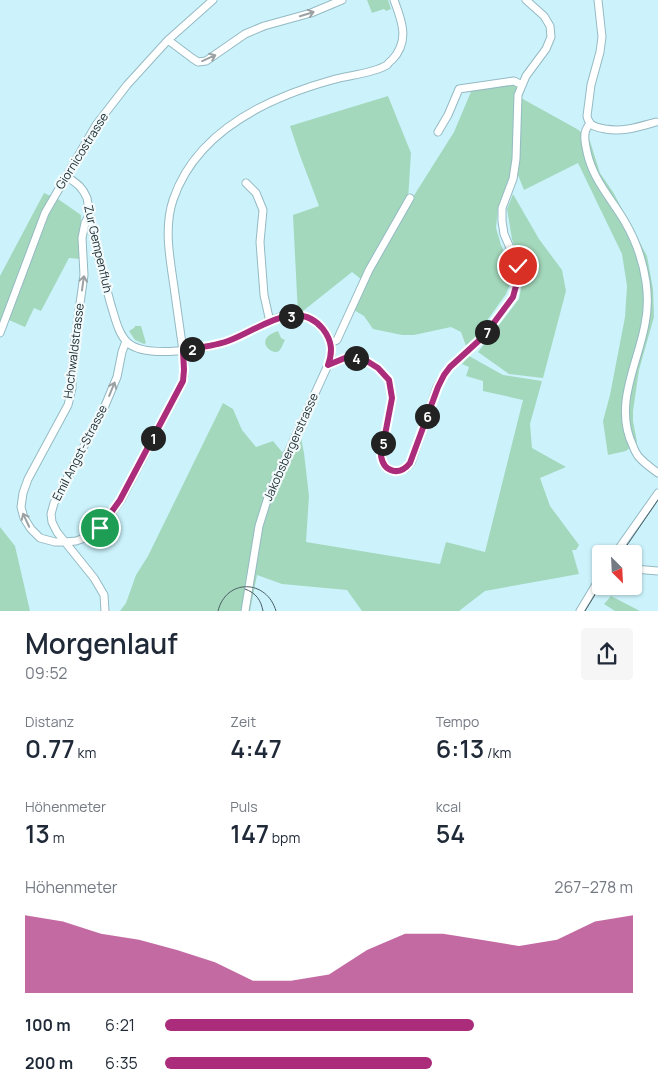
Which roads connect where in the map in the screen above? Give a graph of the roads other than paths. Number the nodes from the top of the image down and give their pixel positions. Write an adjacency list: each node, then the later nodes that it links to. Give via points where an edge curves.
1 (213, 0): 6 (street, Giornicostrasse)
2 (342, 0): 6 (street, one-way to 2, via 198,62 206,61 245,34)
3 (394, 0): 20 (street, via 403,38 398,54 387,65 304,87 260,106 217,135 182,177 170,213 168,238)
4 (526, 0): 7 (street, via 544,16 550,26 551,37)
5 (598, 0): 9 (street, via 602,37 591,85 587,116)
6 (168, 40): 12 (street, Giornicostrasse, via 101,118)
7 (522, 85): 11 (street, via 514,81 459,89); 21 (street, via 518,95 513,179 502,208 504,234 518,266 513,297 484,336 444,375 407,468 394,472 381,460 392,398 389,380 362,358 345,358)
8 (658, 114): 10 (street)
9 (590, 123): 10 (street, via 593,127 616,131); 22 (street, via 585,134 589,164 625,221 642,259 647,305 645,325 627,391 626,423 638,456)
10 (657, 124)
11 (438, 132)
12 (66, 176): 15 (street, Zur Gempenfluh, via 83,190); 17 (street, Giornicostrasse, via 45,213)
13 (246, 183): 16 (street, via 256,194 262,210 260,242 264,295)
14 (410, 198): 19 (street, via 369,270 337,340)
15 (90, 214): 18 (street, Zur Gempenfluh, via 101,272); 24 (street, Hochwaldstrasse, one-way to 15, via 40,538 27,524 21,507 28,480 68,404 72,388 84,275 82,238)
16 (270, 322): 19 (street, via 283,316 309,317 325,331); 20 (street, via 227,342)
17 (0, 334)
18 (126, 341): 20 (street, via 152,351); 24 (street, Emil Angst-Strasse, one-way to 18, via 52,522 54,503 104,408 117,377)
19 (330, 344): 21 (street, Jakobsbergerstrasse)
20 (183, 350): 24 (street, via 183,381 120,500 102,526 90,536)
21 (328, 365): 30 (street, Jakobsbergerstrasse, via 269,494 259,526)
22 (658, 473)
23 (658, 493): 25 (street)
24 (65, 542): 29 (street, Emil Angst-Strasse, via 104,595)
25 (621, 545)
26 (642, 570): 27 (street)
27 (658, 572)
28 (592, 591): 31 (street)
29 (104, 611)
30 (245, 611)
31 (580, 611)

